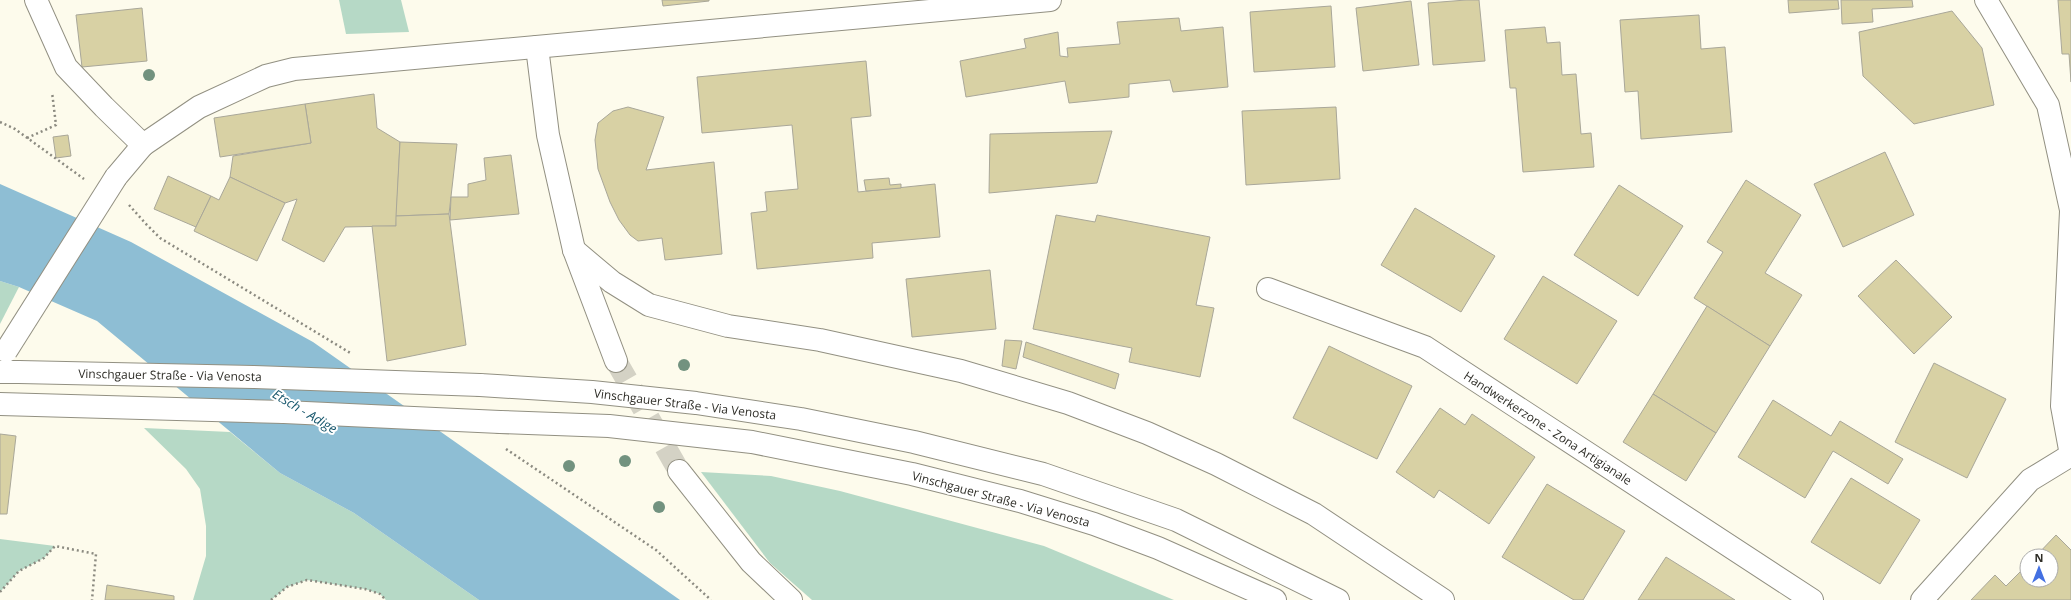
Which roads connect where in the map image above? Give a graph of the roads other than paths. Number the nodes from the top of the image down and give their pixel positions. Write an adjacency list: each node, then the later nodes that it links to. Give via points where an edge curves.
1 (36, 0): 5 (main road, via 66,67)
2 (1050, 0): 4 (main road)
3 (1986, 0): 6 (main road, via 2048,105)
4 (537, 47): 5 (main road, via 294,69 266,76 199,106); 7 (main road, via 548,135)
5 (143, 145): 9 (main road, bridge, via 116,177)
6 (2071, 211): 13 (main road, via 2062,406)
7 (574, 250): 10 (main road); 19 (main road, via 612,282 649,305 728,326 820,340 961,371 1068,403 1146,433 1216,464 1314,514)
8 (1268, 289): 20 (main road, Handwerkerzone - Zona Artigianale, via 1425,347)
9 (3, 354)
10 (616, 361)
11 (9, 372): 18 (main road, Vinschgauer Straße - Via Venosta, bridge, via 253,376 480,385 592,392 696,403 801,419 914,442 1042,474 1176,520)
12 (0, 404): 15 (main road, Vinschgauer Straße - Via Venosta, bridge, via 608,426 752,442 912,474 1020,501 1094,524 1158,548)
13 (2071, 455): 21 (main road, via 2030,480)
14 (679, 471): 16 (main road, via 751,562)
15 (1257, 595): 17 (main road, Vinschgauer Straße - Via Venosta)
16 (791, 600)
17 (1275, 600)
18 (1338, 600)
19 (1443, 600)
20 (1812, 600)
21 (1922, 600)

